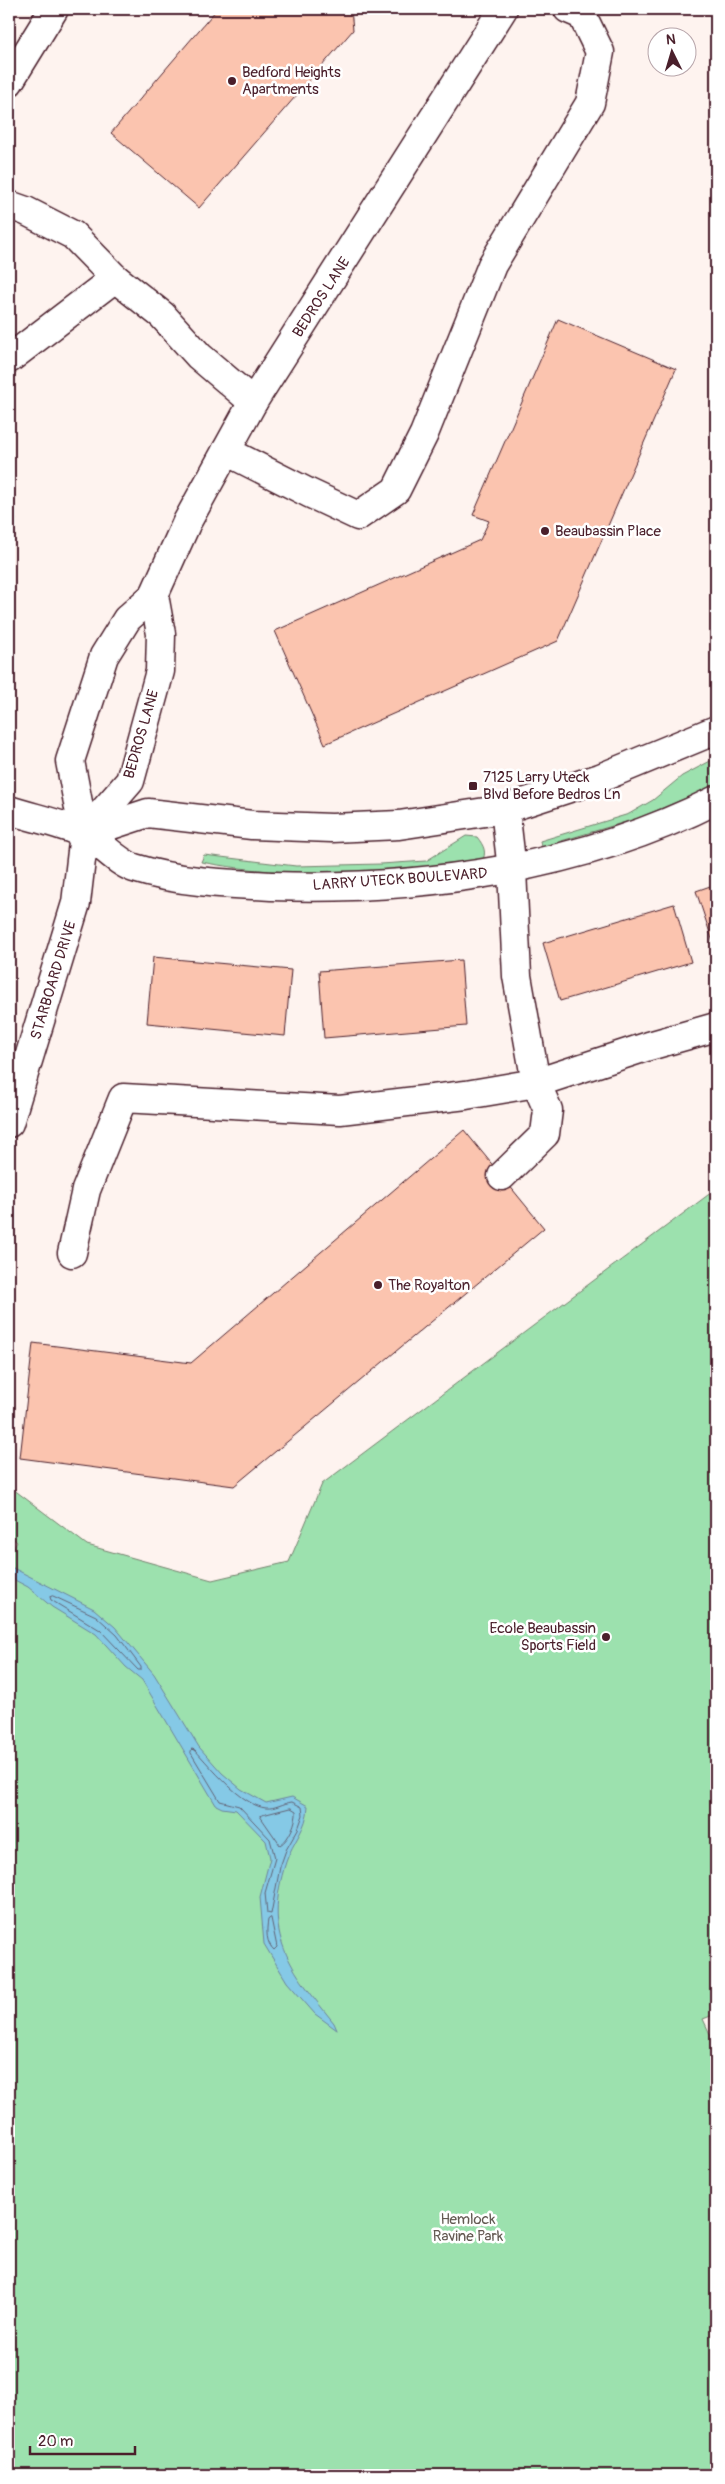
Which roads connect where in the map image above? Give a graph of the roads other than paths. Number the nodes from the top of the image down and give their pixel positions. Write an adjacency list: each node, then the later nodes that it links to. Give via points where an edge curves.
1 (54, 9): 4 (street)
2 (503, 9): 8 (street, BEDROS LANE)
3 (568, 9): 9 (street, via 582,15 600,52 590,103 492,265 424,434 396,490 358,516)
4 (9, 82)
5 (9, 205): 6 (street, via 74,235)
6 (116, 278): 7 (street); 8 (street, via 162,316 199,356)
7 (9, 359)
8 (253, 402): 9 (street, BEDROS LANE)
9 (226, 451): 10 (street, BEDROS LANE, via 187,522)
10 (154, 595): 15 (street, BEDROS LANE, via 161,634 160,671 130,781); 15 (street, BEDROS LANE, via 127,619 104,656 70,761)
11 (716, 730): 13 (street, via 600,778)
12 (716, 800): 16 (street, LARRY UTECK BOULEVARD, via 679,819)
13 (505, 808): 15 (street, via 400,825 332,828 252,825 148,813); 16 (street)
14 (9, 810): 15 (street, LARRY UTECK BOULEVARD)
15 (84, 834): 16 (street, LARRY UTECK BOULEVARD, via 132,868 189,880 298,887); 19 (street, STARBOARD DRIVE, via 76,902)
16 (512, 870): 18 (street, via 517,976)
17 (716, 1027): 18 (street)
18 (536, 1083): 20 (street, via 548,1110 545,1134); 21 (street, via 340,1110 123,1098 86,1190)
19 (9, 1123)
20 (502, 1176)
21 (72, 1253)

